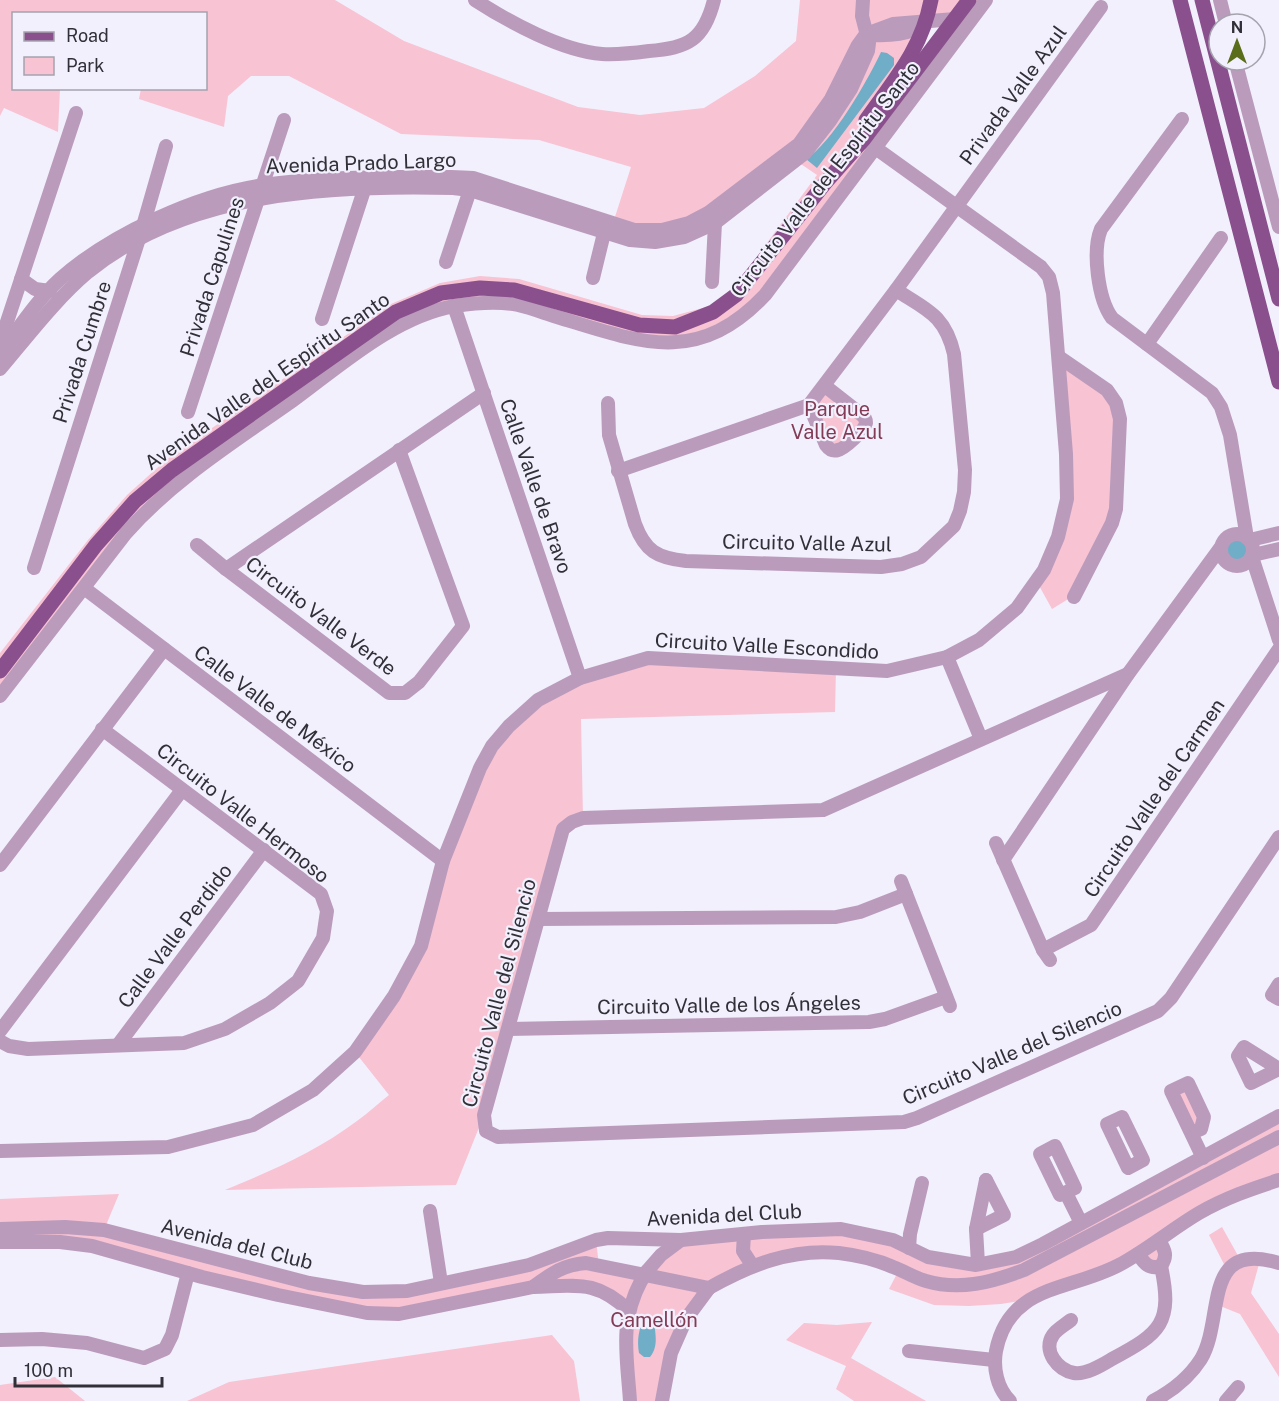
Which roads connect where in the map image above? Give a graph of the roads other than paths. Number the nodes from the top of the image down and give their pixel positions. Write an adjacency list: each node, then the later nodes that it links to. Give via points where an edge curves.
1 (475, 0): 2 (street, via 564,45 601,54 669,50 694,40 709,21)
2 (714, 0)
3 (862, 0): 12 (street)
4 (931, 0): 11 (main road, Avenida Valle del Espíritu Santo)
5 (969, 0): 10 (main road, Avenida Valle del Espíritu Santo)
6 (986, 0): 17 (street, Circuito Valle del Espíritu Santo)
7 (1180, 0): 45 (main road)
8 (1202, 0): 37 (main road)
9 (1101, 7): 24 (street, Privada Valle Azul)
10 (955, 20): 11 (street); 17 (main road, Avenida Valle del Espíritu Santo)
11 (927, 21): 12 (street, via 905,34); 20 (main road, Avenida Valle del Espíritu Santo, via 910,57)
12 (866, 34): 23 (street, Avenida Prado Largo, via 831,99 799,144)
13 (1238, 72): 28 (street)
14 (76, 113): 33 (street)
15 (1182, 119): 41 (street, via 1096,239 1105,309)
16 (284, 120): 22 (street, Privada Capulines)
17 (868, 143): 20 (main road, Avenida Valle del Espíritu Santo); 24 (street, Circuito Valle Escondido); 38 (street, Circuito Valle del Espíritu Santo, via 765,295 749,312 720,330 686,342 656,343 622,337 517,305)
18 (166, 146): 26 (street, Privada Cumbre)
19 (366, 183): 21 (street, Avenida Prado Largo, via 440,188); 22 (street, Avenida Prado Largo); 39 (street)
20 (825, 183): 70 (main road, Avenida Valle del Espíritu Santo, via 736,295 712,312 675,327 639,325 514,290 492,288 441,293 396,312 172,470 135,501 96,545)
21 (472, 184): 27 (street, Avenida Prado Largo); 31 (street)
22 (260, 192): 26 (street, Avenida Prado Largo, via 204,199); 30 (street, Avenida Prado Largo); 50 (street, Privada Capulines)
23 (728, 205): 25 (street, Avenida Prado Largo); 27 (street, Avenida Prado Largo, via 689,223 662,230)
24 (956, 206): 35 (street); 43 (street, Circuito Valle Escondido, via 1041,267 1049,277)
25 (715, 223): 27 (street, Avenida Prado Largo, via 684,237 655,242 630,240); 34 (street)
26 (143, 226): 30 (street, Privada Cumbre); 36 (street, Avenida Prado Largo, via 108,244 60,279)
27 (606, 227): 32 (street)
28 (1279, 228)
29 (1221, 238): 41 (street)
30 (138, 240): 44 (street, Avenida Prado Largo, via 67,291); 61 (street, Privada Cumbre)
31 (446, 262)
32 (593, 278)
33 (21, 279): 36 (street, via 35,289); 40 (street)
34 (712, 282)
35 (896, 290): 46 (street); 52 (street, Circuito Valle Azul, via 934,315 950,336 965,470 964,492 954,526 921,557 881,567 671,560 653,551 640,537)
36 (50, 291): 42 (street, Avenida Prado Largo)
37 (1279, 299)
38 (454, 306): 47 (street, Calle Valle de Bravo); 64 (street, Circuito Valle del Espíritu Santo, via 422,314 384,335 176,485 148,508)
39 (322, 319)
40 (0, 343)
41 (1147, 344): 53 (street, via 1212,393 1221,407 1230,435)
42 (0, 353)
43 (1059, 357): 65 (street, via 1107,390 1120,419 1116,509); 69 (street, Circuito Valle Escondido, via 1067,499 1058,537 1044,570 1017,608 979,640)
44 (0, 369)
45 (1279, 382)
46 (825, 386): 49 (street); 49 (street, via 866,419 863,430 842,448 830,450)
47 (484, 393): 51 (street, Circuito Valle Verde); 72 (street, Calle Valle de Bravo)
48 (608, 403): 52 (street, Circuito Valle Azul, via 609,435)
49 (809, 405): 52 (street)
50 (188, 412)
51 (399, 450): 63 (street, Circuito Valle Verde); 63 (street, Circuito Valle Verde, via 463,626 419,682 405,693 390,693)
52 (618, 471)
53 (1243, 511): 56 (street); 60 (street)
54 (1279, 533): 60 (street)
55 (1279, 538): 60 (street)
56 (1224, 542): 60 (street, via 1237,534); 60 (street, via 1221,554); 62 (street)
57 (1279, 544): 60 (street)
58 (197, 545): 63 (street, Circuito Valle Verde)
59 (1279, 549): 60 (street)
60 (1247, 552): 62 (street); 66 (street)
61 (34, 568)
62 (1205, 568): 71 (street)
63 (226, 569)
64 (84, 588): 67 (street, Calle Valle de México); 73 (street, Circuito Valle del Espíritu Santo)
65 (1074, 597)
66 (1279, 640)
67 (164, 649): 74 (street); 81 (street, Calle Valle de México)
68 (1279, 649): 80 (street, Circuito Valle del Carmen, via 1091,925 1046,955)
69 (947, 657): 72 (street, Circuito Valle Escondido, via 887,671 648,658); 75 (street)
70 (0, 671)
71 (1128, 674): 75 (street, Circuito Valle del Silencio); 80 (street)
72 (580, 678): 81 (street, Circuito Valle Escondido, via 538,700 492,746)
73 (0, 696)
74 (102, 729): 76 (street, Circuito Valle Hermoso); 82 (street)
75 (981, 739): 83 (street, Circuito Valle del Silencio, via 823,810 584,818 572,822 563,829)
76 (182, 790): 79 (street, Circuito Valle Hermoso); 87 (street)
77 (1279, 837): 86 (street, Circuito Valle del Silencio, via 1171,998 1158,1011 904,1122 498,1137 486,1131 484,1115)
78 (996, 843): 80 (street, Circuito Valle del Carmen)
79 (264, 850): 89 (street, Calle Valle Perdido); 89 (street, Circuito Valle Hermoso, via 321,894 327,911 323,939 298,981 225,1029 184,1043)
80 (1004, 860)
81 (443, 861): 93 (street, Circuito Valle Escondido, via 422,946 394,996 355,1052 313,1090 253,1125 168,1147)
82 (0, 865)
83 (539, 919): 86 (street, Circuito Valle del Silencio); 86 (street, Circuito Valle de los Ángeles, via 836,917 860,912 904,888 948,1001 869,1022)
84 (1279, 984): 85 (street, via 1272,995)
85 (1279, 999)
86 (508, 1029)
87 (0, 1031)
88 (0, 1041): 89 (street, Circuito Valle Hermoso, via 28,1049)
89 (118, 1045)
90 (1279, 1116): 94 (street, Avenida del Club)
91 (1191, 1133): 94 (street)
92 (1279, 1137): 99 (street)
93 (0, 1151)
94 (1203, 1158): 96 (street, Avenida del Club)
95 (1135, 1164): 100 (street)
96 (1174, 1173): 99 (street); 100 (street, Avenida del Club)
97 (1279, 1180): 107 (street, via 1230,1197)
98 (922, 1183): 110 (street)
99 (1183, 1186): 117 (street)
100 (1148, 1187): 103 (street, Avenida del Club)
101 (1066, 1193): 103 (street)
102 (430, 1211): 119 (street)
103 (1081, 1223): 112 (street, Avenida del Club)
104 (0, 1229): 119 (street, Avenida del Club, via 104,1230 309,1283 363,1292 407,1291)
105 (976, 1229): 114 (street)
106 (744, 1234): 109 (street, Avenida del Club); 110 (street, Avenida del Club, via 841,1229 893,1240); 115 (street, via 743,1251)
107 (1159, 1240): 111 (street); 116 (street, via 1165,1251)
108 (0, 1242): 118 (street, Avenida del Club, via 92,1246)
109 (670, 1246): 119 (street, Avenida del Club, via 654,1239 608,1238 529,1265); 122 (street, via 644,1276)
110 (909, 1248): 114 (street, Avenida del Club, via 928,1257)
111 (1138, 1254): 116 (street, via 1150,1267); 126 (street, via 1107,1270 1026,1300 999,1336)
112 (1016, 1257): 114 (street, Avenida del Club); 117 (street)
113 (1279, 1263): 131 (street, via 1253,1258 1227,1270 1218,1290 1201,1359 1175,1389)
114 (978, 1264)
115 (752, 1265): 117 (street, via 806,1252 839,1253 891,1266 925,1281 957,1286 987,1283); 121 (street)
116 (1161, 1266): 123 (street, via 1166,1291 1163,1317 1143,1343 1086,1372 1072,1373 1059,1366 1050,1348 1053,1335)
117 (1024, 1270)
118 (188, 1273): 120 (street, Avenida del Club, via 278,1295 388,1314); 124 (street, via 165,1349 144,1358 87,1343)
119 (441, 1283)
120 (533, 1287): 121 (street, Avenida del Club, via 569,1265 586,1263); 122 (street, via 581,1286 602,1290)
121 (710, 1288): 129 (street, via 686,1318 671,1353)
122 (629, 1311): 128 (street, via 625,1328)
123 (1071, 1320)
124 (0, 1340)
125 (909, 1351): 126 (street)
126 (994, 1360): 130 (street, via 996,1377)
127 (1238, 1387): 132 (street)
128 (630, 1401)
129 (662, 1401)
130 (1010, 1401)
131 (1153, 1401)
132 (1226, 1401)

